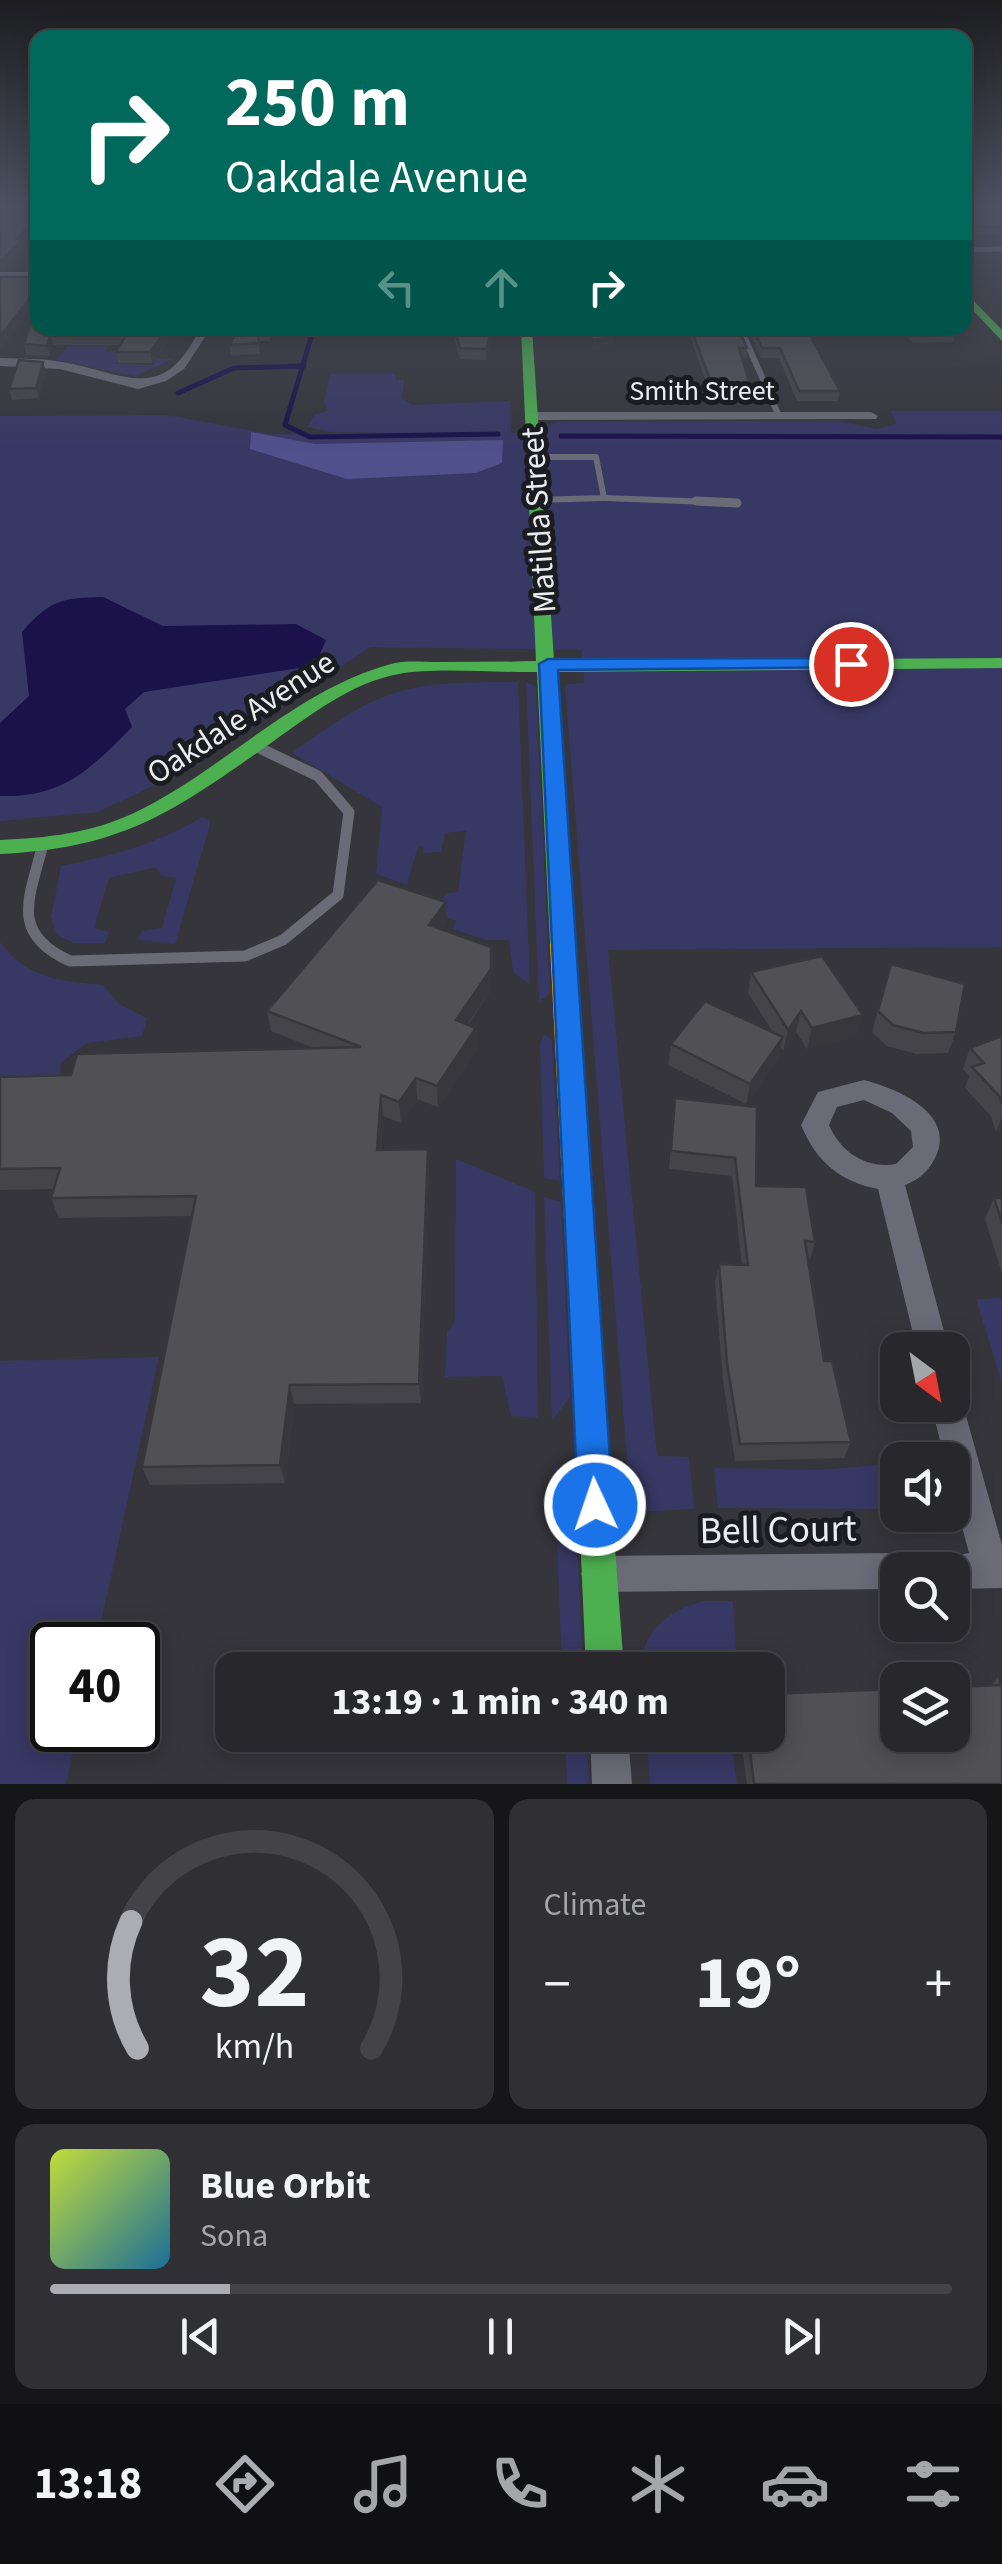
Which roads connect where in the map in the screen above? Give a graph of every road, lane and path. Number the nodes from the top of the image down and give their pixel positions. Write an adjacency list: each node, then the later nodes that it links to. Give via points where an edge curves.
1 (972, 302): 5 (street)
2 (201, 335): 6 (street, via 189,360 150,383)
3 (526, 335): 7 (street, Matilda Street)
4 (743, 335): 8 (lane)
5 (1002, 337)
6 (0, 362)
7 (532, 416): 8 (street, Smith Street); 10 (street, Matilda Street)
8 (779, 416): 9 (street, Smith Street)
9 (872, 416)
10 (534, 457): 11 (lane, via 596,458); 12 (street, Matilda Street)
11 (604, 498): 12 (lane); 13 (lane)
12 (537, 500): 15 (street, Matilda Street)
13 (737, 503)
14 (1002, 663): 15 (street, Oakdale Avenue)
15 (548, 664): 16 (street, Oakdale Avenue, via 397,668 336,691); 25 (street, Matilda Street)
16 (255, 745): 18 (street, Oakdale Avenue, via 144,820); 18 (lane, via 318,776 349,812 338,896 283,940 245,956 70,962 44,948 29,928 28,899)
17 (0, 848): 18 (street, Oakdale Avenue)
18 (42, 848)
19 (889, 1177): 20 (street)
20 (928, 1332)
21 (953, 1422): 22 (street)
22 (997, 1570): 24 (street)
23 (880, 1571): 25 (street, Bell Court)
24 (970, 1571)
25 (600, 1574): 26 (street, Matilda Street)
26 (604, 1652)
27 (610, 1752): 28 (street)
28 (612, 1784)

